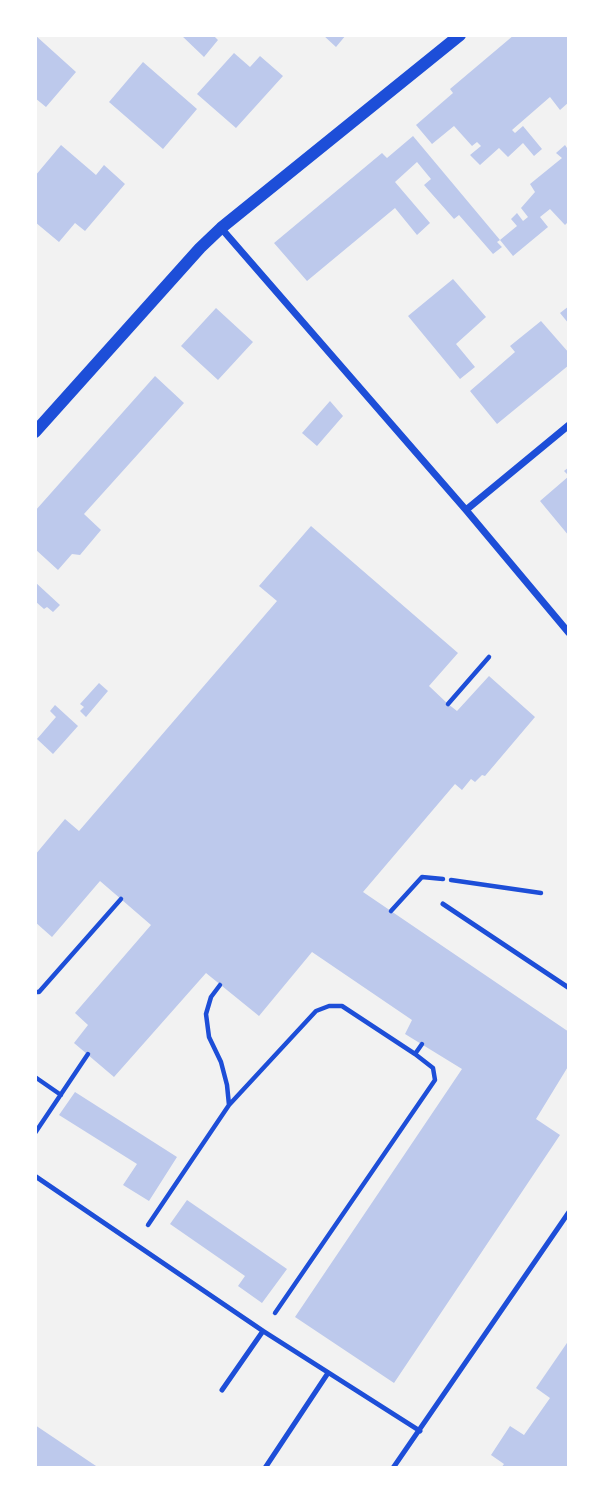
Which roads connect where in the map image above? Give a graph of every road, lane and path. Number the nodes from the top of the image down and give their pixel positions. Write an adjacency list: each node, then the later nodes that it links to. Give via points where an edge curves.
1 (460, 35): 2 (street)
2 (221, 228): 4 (street); 5 (street)
3 (569, 425): 5 (street)
4 (35, 432)
5 (466, 510): 6 (street)
6 (569, 633)
7 (489, 657): 8 (path)
8 (448, 704)
9 (121, 899): 13 (path)
10 (443, 904): 12 (lane)
11 (220, 985): 19 (path, via 206,1014)
12 (569, 988)
13 (35, 992)
14 (422, 1044): 15 (path)
15 (415, 1054): 19 (path, via 342,1006 329,1006 316,1011); 24 (path, via 433,1068 435,1080)
16 (88, 1055): 18 (path)
17 (35, 1077): 18 (path)
18 (61, 1095): 20 (path)
19 (229, 1105): 23 (path)
20 (35, 1133)
21 (35, 1176): 23 (lane)
22 (569, 1212): 27 (lane)
23 (135, 1244): 24 (lane)
24 (263, 1331): 25 (lane); 26 (lane)
25 (328, 1373): 27 (lane); 28 (lane)
26 (222, 1390)
27 (420, 1431): 29 (lane)
28 (265, 1468)
29 (393, 1468)

